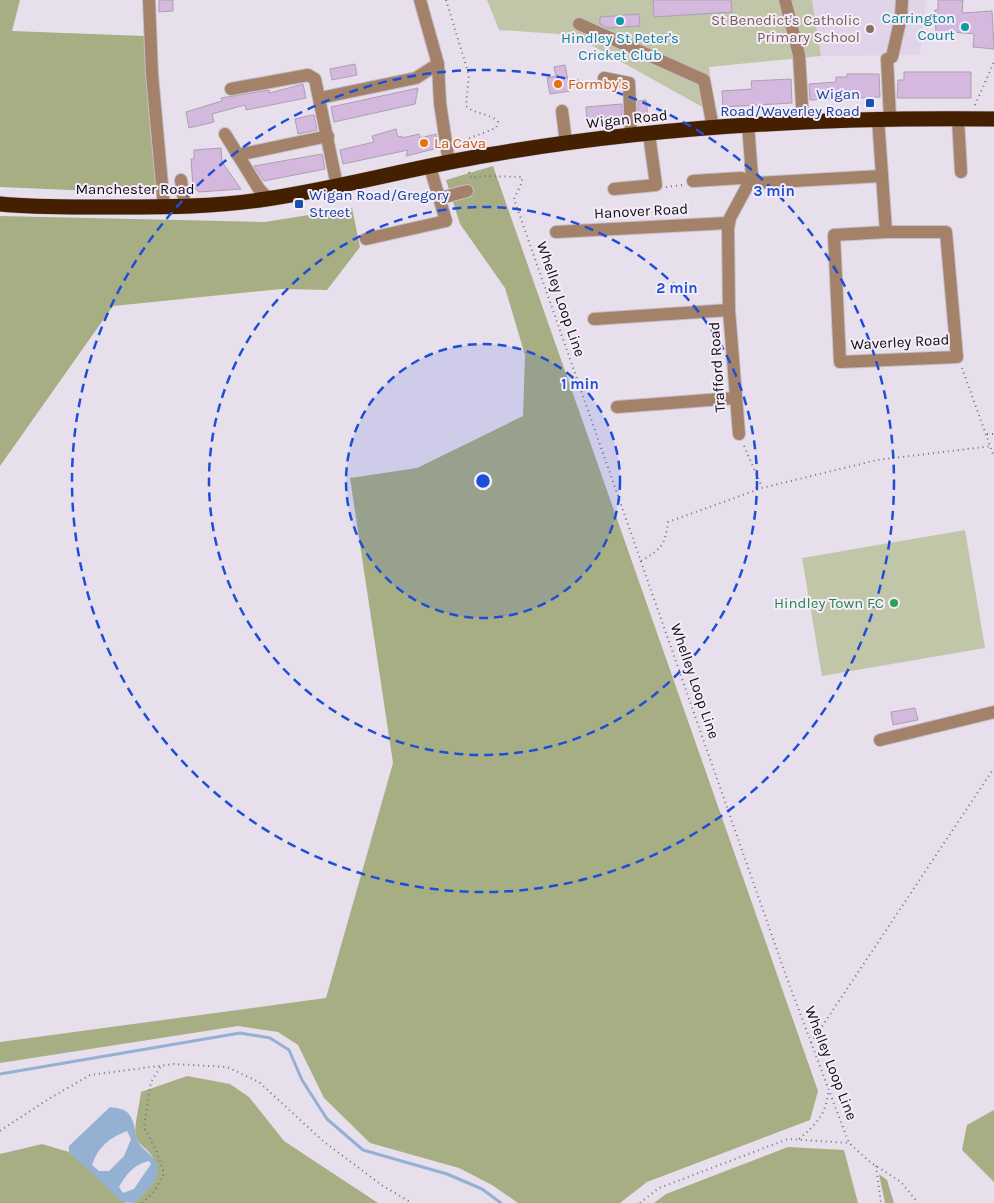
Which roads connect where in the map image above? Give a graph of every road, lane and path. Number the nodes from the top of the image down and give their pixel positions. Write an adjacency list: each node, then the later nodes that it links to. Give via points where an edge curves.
1 (149, 0): 45 (street)
2 (420, 0): 8 (street)
3 (446, 0): 23 (path, via 469,75 466,106 472,112 495,118 498,122 496,128)
4 (785, 0): 16 (street, via 799,55)
5 (902, 0): 13 (street, via 896,44 892,57 887,60)
6 (579, 24): 18 (street, via 704,80)
7 (994, 62): 14 (path)
8 (438, 64): 11 (street, via 416,78); 28 (street)
9 (604, 78): 21 (street, via 629,83)
10 (231, 89): 11 (street, via 308,75 314,79)
11 (320, 98): 22 (street)
12 (562, 111): 25 (street)
13 (884, 118): 14 (highway, Wigan Road); 16 (highway, Wigan Road); 34 (street)
14 (963, 119): 15 (highway, Wigan Road); 31 (street)
15 (994, 119)
16 (802, 121): 17 (highway, Wigan Road)
17 (748, 124): 18 (highway, Wigan Road); 36 (street, Trafford Road)
18 (713, 128): 20 (highway, Wigan Road)
19 (226, 134): 27 (street)
20 (649, 134): 21 (highway, Wigan Road); 38 (street)
21 (632, 135): 25 (highway, Wigan Road)
22 (328, 136): 27 (street); 39 (street)
23 (474, 136): 24 (path); 26 (path, via 462,141)
24 (475, 142)
25 (566, 143): 28 (highway, Wigan Road)
26 (464, 149)
27 (238, 155): 43 (street)
28 (449, 162): 29 (highway, Wigan Road)
29 (430, 167): 39 (highway, Wigan Road); 42 (street)
30 (469, 169): 33 (path, via 471,178)
31 (961, 172)
32 (483, 173): 33 (path)
33 (484, 176): 62 (path, Whelley Loop Line, via 522,176 514,199)
34 (882, 176): 36 (street); 49 (street)
35 (181, 180): 46 (street)
36 (751, 181): 37 (street, via 741,178); 47 (street, Trafford Road)
37 (693, 182): 38 (path, via 667,187)
38 (656, 185): 40 (street)
39 (337, 186): 43 (highway, Wigan Road)
40 (614, 189)
41 (467, 191): 42 (street)
42 (441, 198): 50 (street, via 446,221)
43 (269, 199): 46 (highway, Manchester Road)
44 (0, 204): 45 (highway, Manchester Road)
45 (164, 207): 46 (highway, Manchester Road)
46 (185, 207)
47 (728, 223): 48 (street, Hanover Road); 51 (street, Trafford Road)
48 (556, 230)
49 (886, 232): 53 (street, Waverley Road, via 946,232); 53 (street, Waverley Road, via 834,235 840,362)
50 (366, 239)
51 (729, 310): 52 (street); 54 (street, Trafford Road)
52 (594, 319)
53 (957, 357): 57 (path)
54 (735, 398): 55 (street); 56 (street, Trafford Road)
55 (618, 408)
56 (739, 434): 61 (path)
57 (987, 434): 58 (path); 59 (path)
58 (994, 434)
59 (992, 446): 60 (path); 61 (path, via 877,460)
60 (994, 457)
61 (762, 488): 62 (path, via 668,522 660,550)
62 (641, 561): 66 (path, Whelley Loop Line)
63 (994, 712): 64 (street)
64 (880, 740)
65 (994, 768): 66 (path)
66 (811, 1043): 68 (path, Whelley Loop Line)
67 (161, 1066): 69 (path, via 90,1075); 73 (path, via 151,1082 144,1126 164,1173 154,1192); 74 (path, via 227,1067 259,1082 323,1141 383,1186)
68 (828, 1090): 70 (path, via 827,1105 819,1121); 71 (path, Whelley Loop Line)
69 (0, 1131)
70 (798, 1140): 71 (path); 75 (path, via 788,1139 659,1188)
71 (849, 1143): 72 (path, Whelley Loop Line)
72 (876, 1166): 76 (path); 77 (path, Whelley Loop Line, via 900,1182)
73 (142, 1203)
74 (412, 1203)
75 (640, 1203)
76 (881, 1203)
77 (918, 1203)

